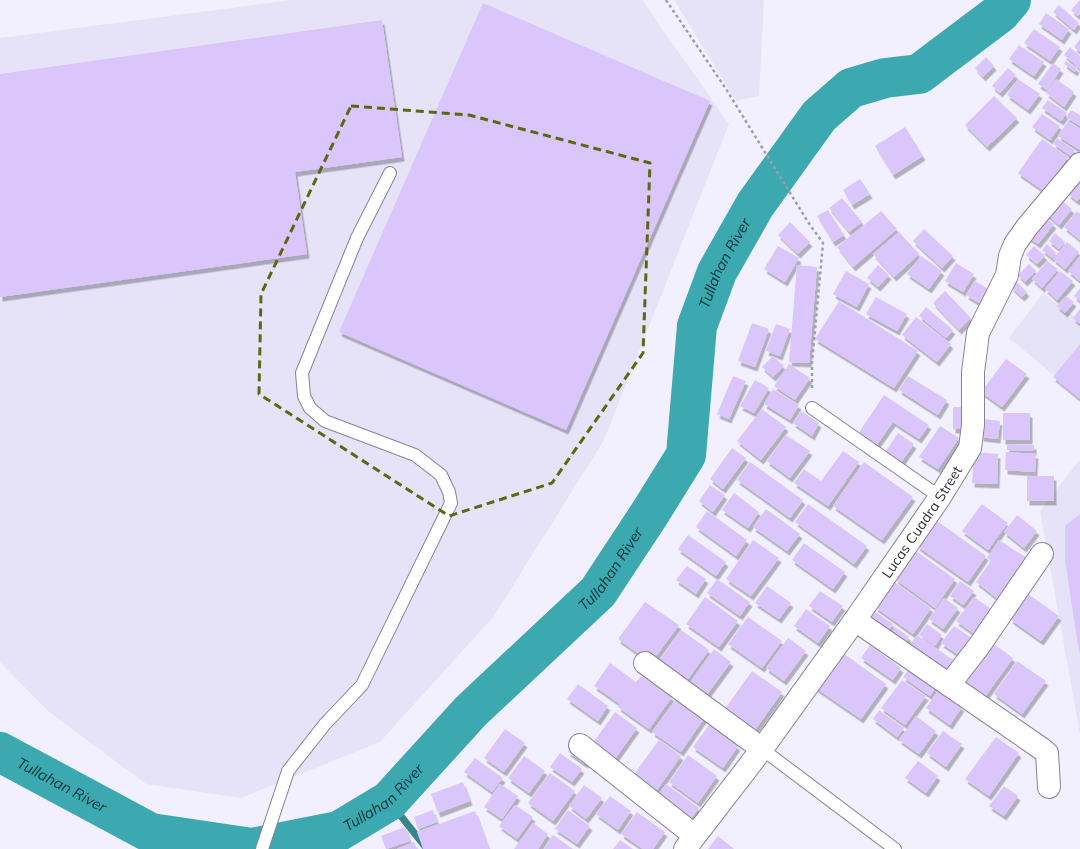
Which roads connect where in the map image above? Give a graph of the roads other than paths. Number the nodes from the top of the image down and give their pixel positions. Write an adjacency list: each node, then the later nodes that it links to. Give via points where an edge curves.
1 (1080, 164): 4 (street, Lucas Cuadra Street, via 1015,244 1007,275 978,333 972,372 973,425 970,448)
2 (390, 173): 13 (lane, via 357,238 302,373 304,396 310,408 325,421 415,455 441,475 451,503 362,685 325,724 288,771)
3 (812, 408): 4 (lane)
4 (940, 497): 6 (street, Lucas Cuadra Street)
5 (1042, 554): 8 (street)
6 (855, 620): 8 (street); 10 (street, Lucas Cuadra Street)
7 (645, 663): 10 (street)
8 (949, 685): 11 (street, via 1047,753)
9 (580, 745): 12 (street)
10 (762, 749): 12 (street, Lucas Cuadra Street); 14 (lane)
11 (1048, 787)
12 (690, 842)
13 (262, 849)
14 (895, 849)

